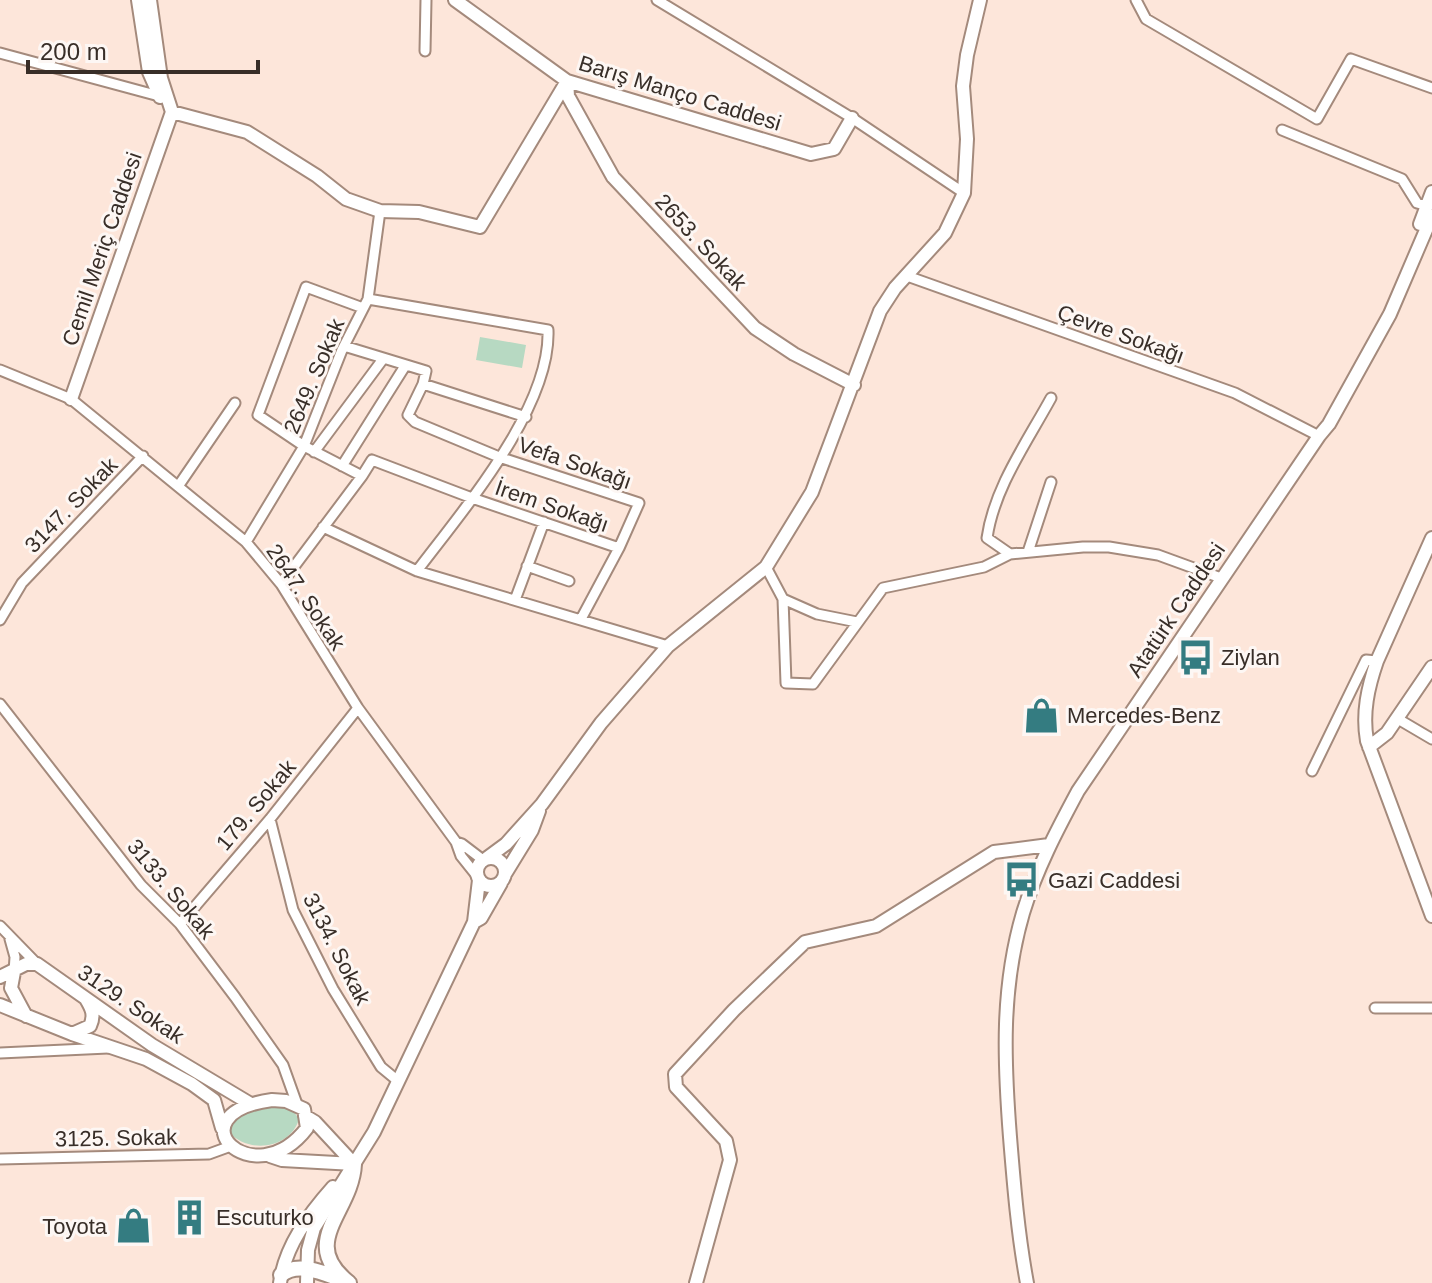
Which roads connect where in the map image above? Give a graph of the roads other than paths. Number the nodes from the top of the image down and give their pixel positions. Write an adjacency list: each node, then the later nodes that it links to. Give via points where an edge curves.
1 (138, 0): 12 (street, via 149,72)
2 (150, 0): 13 (street, via 161,78)
3 (426, 0): 8 (street)
4 (455, 0): 10 (street, Barış Manço Caddesi)
5 (657, 0): 14 (street)
6 (980, 0): 17 (street, via 963,86)
7 (1136, 0): 11 (street, via 1146,19 1317,119 1351,59)
8 (425, 51)
9 (0, 53): 12 (street)
10 (567, 81): 14 (street, Barış Manço Caddesi, via 811,154 834,149); 18 (street, via 480,227 419,212); 27 (street, 2653. Sokak, via 568,96 613,177 733,305 755,328 794,354)
11 (1432, 88)
12 (159, 96): 13 (street)
13 (172, 112): 18 (street, via 247,132 346,199); 29 (street, Cemil Meriç Caddesi)
14 (852, 118): 17 (street)
15 (1282, 130): 19 (street, via 1402,179 1417,203)
16 (1432, 192): 19 (street, Atatürk Caddesi)
17 (964, 193): 20 (street, via 945,233)
18 (380, 211): 21 (street, 2649. Sokak)
19 (1430, 211): 32 (street, Atatürk Caddesi, via 1390,314)
20 (907, 276): 27 (street, via 880,311); 32 (street, Çevre Sokağı, via 1235,393)
21 (366, 304): 22 (street, 2649. Sokak); 31 (street, via 548,330 549,346); 33 (street, via 306,287 258,415)
22 (344, 346): 23 (street); 33 (street, 2649. Sokak)
23 (383, 359): 24 (street); 34 (street)
24 (405, 366): 26 (street, via 426,371); 37 (street)
25 (0, 370): 29 (street, 2647. Sokak)
26 (423, 384): 31 (street); 36 (street, Vefa Sokağı, via 408,415 415,422)
27 (854, 385): 50 (street, via 812,492)
28 (1051, 398): 48 (street, via 997,498 989,524 987,538)
29 (71, 399): 35 (street, 2647. Sokak)
30 (235, 403): 40 (street)
31 (526, 417): 36 (street)
32 (1319, 436): 52 (street, Atatürk Caddesi)
33 (304, 446): 34 (street); 45 (street, 2649. Sokak)
34 (314, 452): 37 (street)
35 (143, 456): 40 (street, 2647. Sokak); 58 (street, 3147. Sokak, via 22,583)
36 (499, 457): 41 (street); 46 (street, Vefa Sokağı, via 639,503)
37 (342, 466): 38 (street)
38 (362, 476): 41 (street, İrem Sokağı, via 372,460); 43 (street)
39 (1051, 482): 47 (street)
40 (179, 485): 45 (street, 2647. Sokak)
41 (472, 498): 42 (street, İrem Sokağı); 51 (street)
42 (544, 522): 46 (street, İrem Sokağı); 49 (street)
43 (323, 527): 51 (street); 54 (street)
44 (1432, 538): 61 (street)
45 (246, 542): 54 (street, 2647. Sokak)
46 (619, 548): 57 (street)
47 (1028, 552): 48 (street); 52 (street, via 1109,547 1158,555)
48 (1010, 554): 59 (street, via 984,567 883,588)
49 (527, 566): 53 (street); 56 (street)
50 (766, 567): 55 (street); 60 (street)
51 (417, 571): 56 (street)
52 (1221, 578): 72 (street, Atatürk Caddesi, via 1078,791)
53 (569, 581)
54 (281, 584): 64 (street, 2647. Sokak)
55 (783, 599): 59 (street, via 817,614); 59 (street, via 786,683 813,684)
56 (515, 600): 57 (street)
57 (581, 619): 60 (street)
58 (0, 620)
59 (857, 622)
60 (668, 646): 69 (street, via 601,723)
61 (1377, 661): 67 (street, via 1365,716); 68 (street, via 1366,660)
62 (1432, 667): 65 (street)
63 (0, 704): 78 (street, 3133. Sokak, via 141,885)
64 (358, 708): 70 (street, 179. Sokak); 71 (street, 2647. Sokak)
65 (1398, 719): 66 (street); 67 (street, via 1380,742)
66 (1432, 739)
67 (1369, 747): 76 (street)
68 (1312, 771)
69 (542, 804): 73 (street); 75 (street)
70 (270, 819): 78 (street, 179. Sokak); 91 (street, 3134. Sokak, via 293,910 333,989 381,1067)
71 (456, 842): 73 (street); 74 (street, 2647. Sokak)
72 (1049, 845): 102 (street, via 994,852 876,926 805,942 675,1074 676,1087 726,1141 730,1160); 103 (street, Atatürk Caddesi, via 1023,912 1005,1007 1015,1204)
73 (485, 859): 74 (street); 75 (street, via 500,860)
74 (478, 878): 75 (street, via 492,886); 77 (street)
75 (503, 878): 77 (street)
76 (1432, 916)
77 (474, 922): 91 (street)
78 (180, 924): 93 (street, 3133. Sokak, via 283,1065)
79 (0, 927): 80 (street, 3129. Sokak); 81 (street, via 13,943)
80 (37, 964): 81 (street); 83 (street, 3129. Sokak)
81 (14, 972): 82 (street); 87 (street, via 11,988)
82 (0, 977)
83 (85, 998): 88 (street, via 93,1020); 92 (street, 3129. Sokak)
84 (0, 1005): 87 (street)
85 (1375, 1008): 86 (street)
86 (1432, 1008)
87 (26, 1016): 88 (street)
88 (72, 1034): 89 (street)
89 (117, 1047): 90 (street); 94 (street, via 206,1091)
90 (0, 1053)
91 (398, 1081): 98 (street)
92 (249, 1103): 93 (street, via 286,1101); 94 (street, via 227,1116)
93 (301, 1111): 96 (street, via 307,1128 287,1149); 98 (street)
94 (222, 1128): 95 (street)
95 (231, 1146): 96 (street, via 241,1154); 97 (street, 3125. Sokak, via 209,1154)
96 (269, 1156): 98 (street)
97 (0, 1159)
98 (354, 1164): 99 (street, via 314,1228); 100 (street, via 297,1234); 101 (main road, via 326,1244 328,1261)
99 (308, 1276): 100 (main road, via 292,1268); 101 (main road)
100 (280, 1279)
101 (348, 1282)
102 (696, 1283)
103 (1027, 1283)

